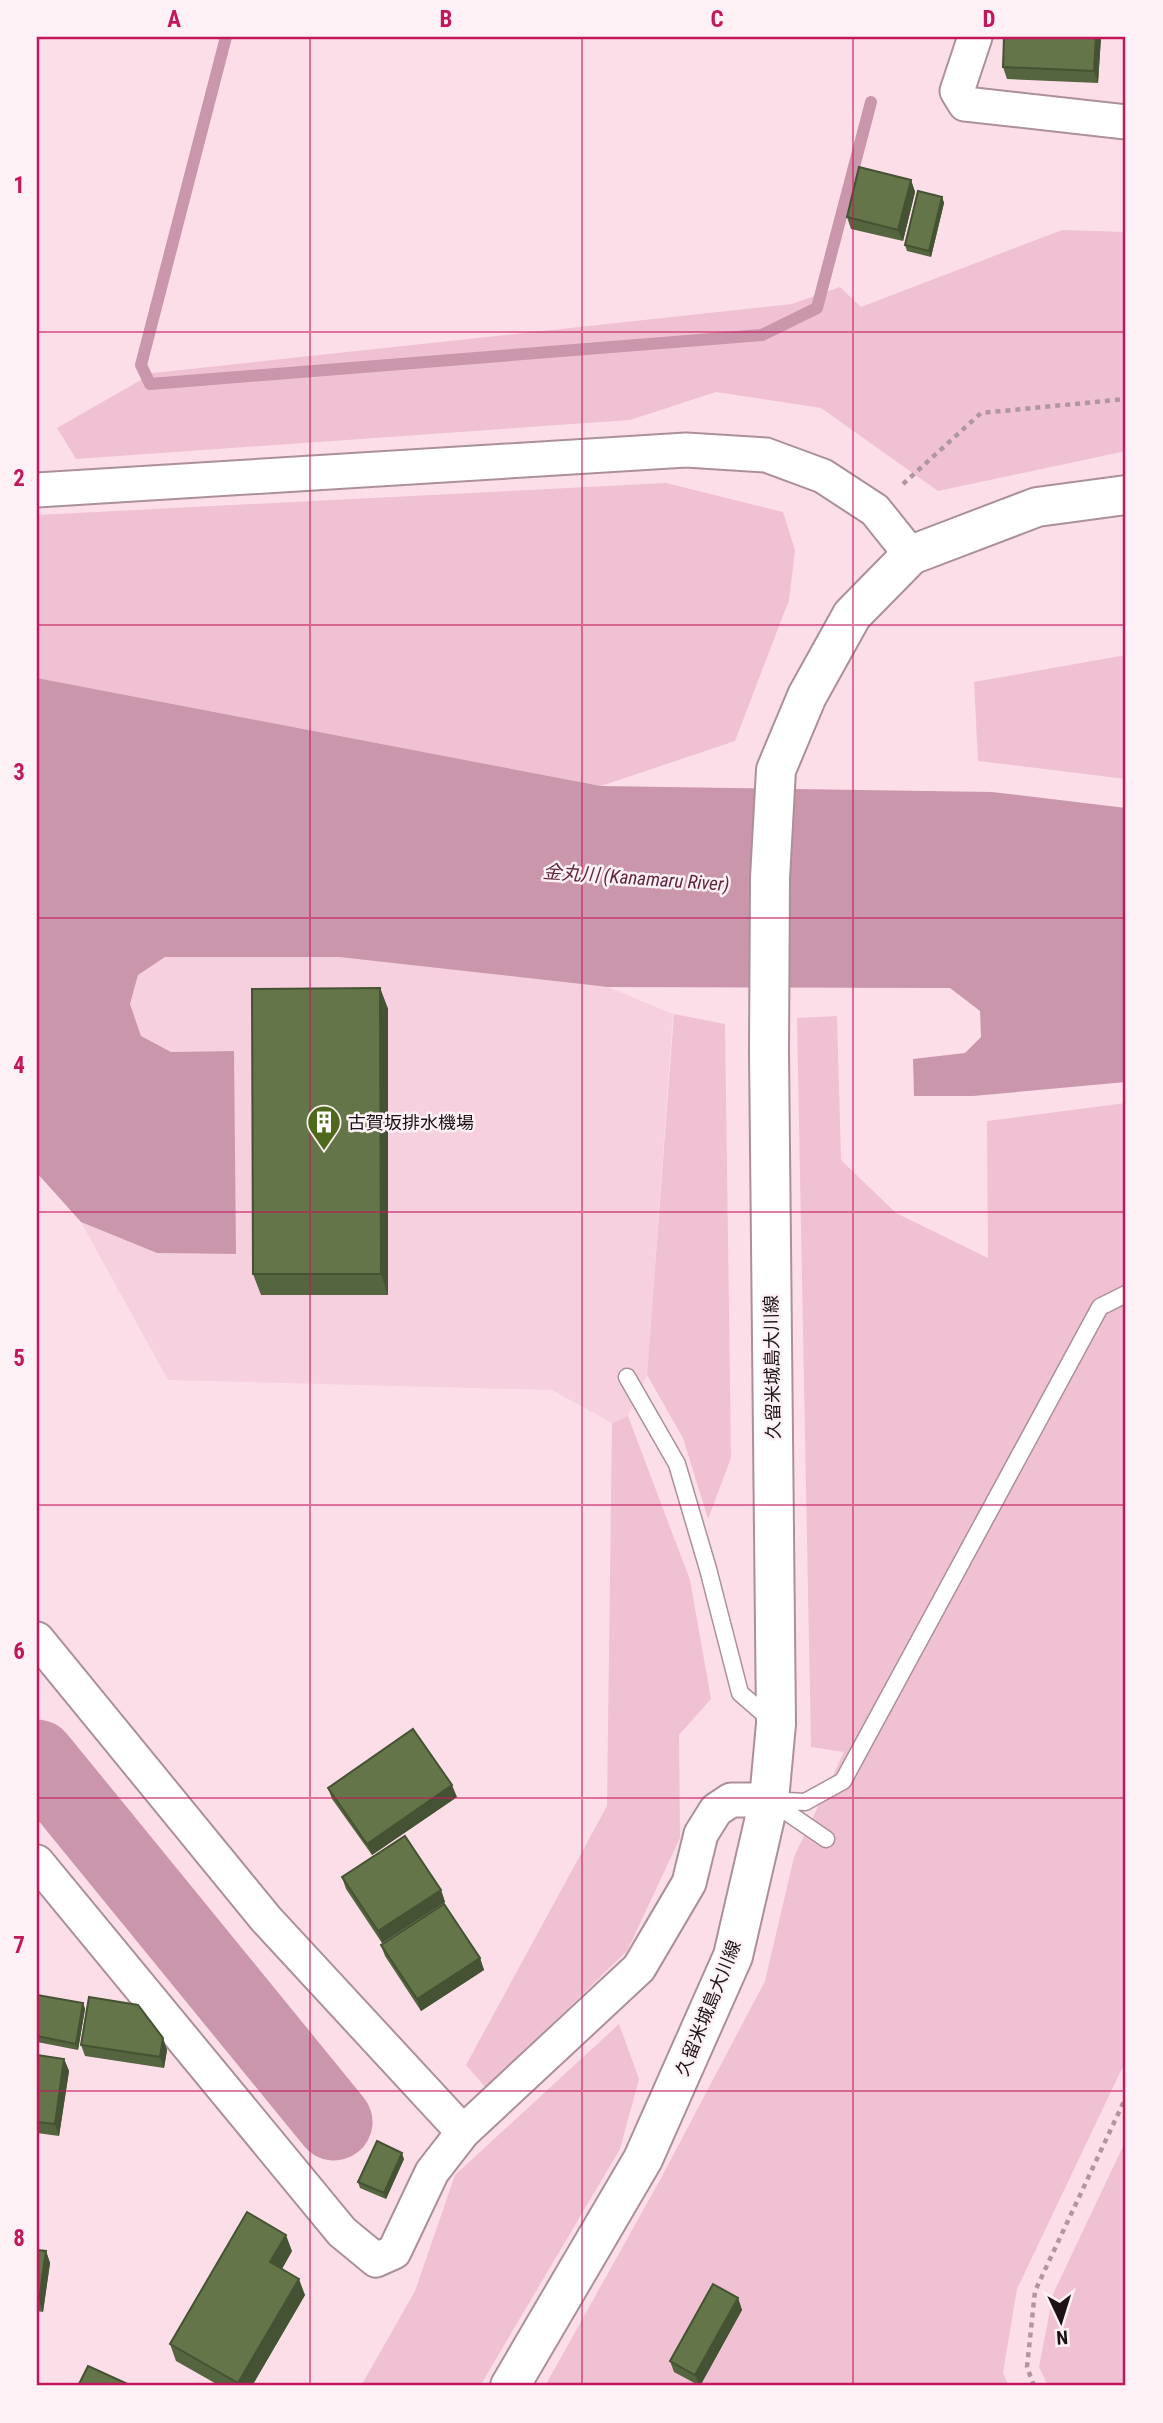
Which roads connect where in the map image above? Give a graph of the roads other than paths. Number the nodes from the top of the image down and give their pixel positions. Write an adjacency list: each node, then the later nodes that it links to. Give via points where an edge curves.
1 (975, 37): 2 (street, via 957,91 965,104)
2 (1126, 122)
3 (37, 490): 5 (street, via 687,450 766,456 822,476 875,510)
4 (1126, 495): 5 (main road, 久留米城島大川線, via 1037,507)
5 (911, 555): 9 (main road, 久留米城島大川線, via 852,615 807,696 776,770 769,1051)
6 (1126, 1294): 10 (lane, via 1100,1307 843,1782 805,1802)
7 (626, 1377): 9 (lane, via 677,1464 740,1693)
8 (37, 1639): 13 (street, via 266,1919)
9 (776, 1724): 10 (main road, 久留米城島大川線)
10 (769, 1800): 11 (lane); 13 (street, via 731,1800 716,1810 701,1834 689,1883 639,1968); 14 (main road, 久留米城島大川線, via 733,1956 643,2159)
11 (826, 1839)
12 (37, 1862): 13 (street, via 342,2232 376,2260 394,2252 432,2172)
13 (463, 2132)
14 (510, 2386)

